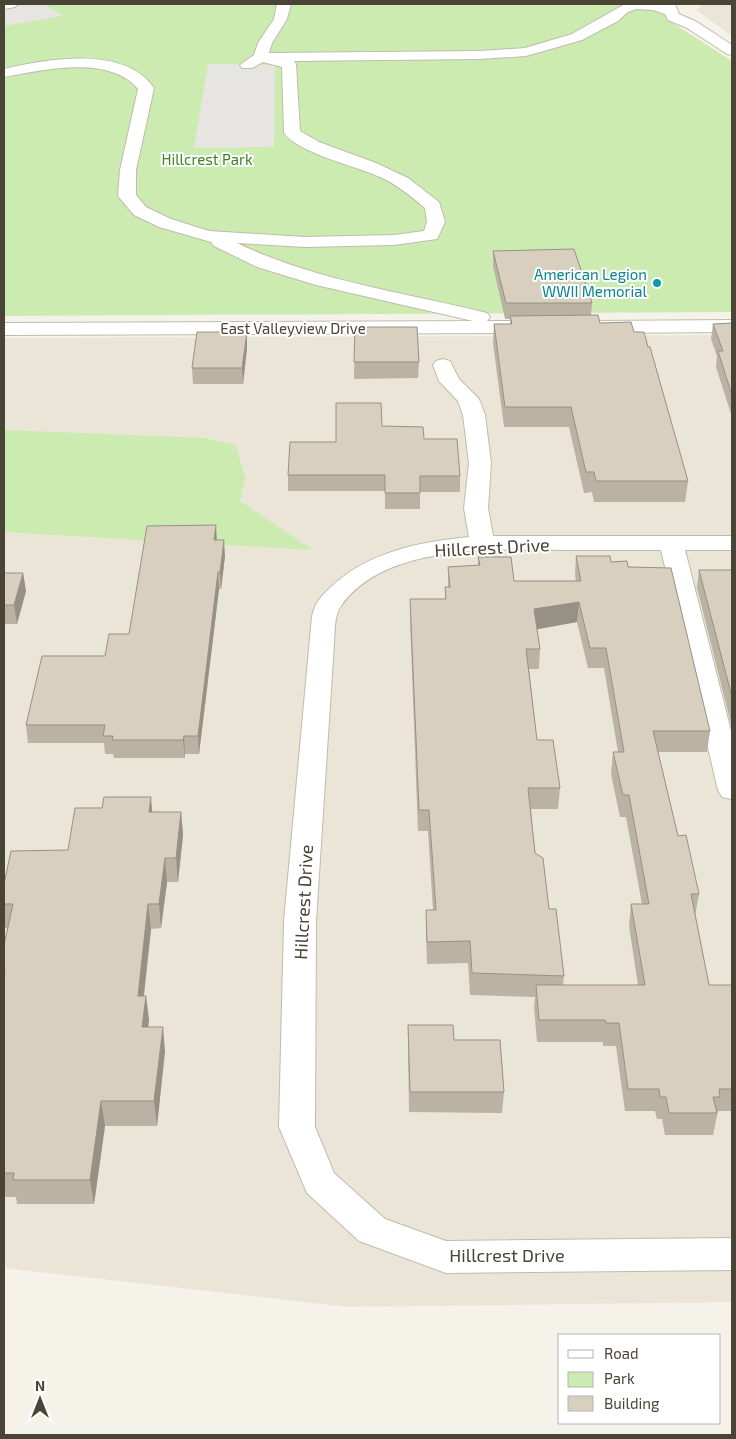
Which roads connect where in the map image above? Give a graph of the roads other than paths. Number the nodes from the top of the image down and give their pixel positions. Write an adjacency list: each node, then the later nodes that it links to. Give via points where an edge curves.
1 (10, 4): 3 (street)
2 (284, 4): 8 (street, via 283,16 261,50)
3 (4, 5)
4 (670, 7): 6 (street, via 673,17); 8 (street, via 635,5 577,37 526,52)
5 (687, 10): 6 (street)
6 (692, 26): 7 (street)
7 (732, 51)
8 (261, 57): 9 (street); 12 (street, via 289,64 292,133 306,144 382,171 415,190 433,206 436,222 431,235 394,240)
9 (246, 65)
10 (4, 73): 11 (street, via 26,67 76,63 109,66 134,73 146,88 128,170 127,196 140,211 165,224)
11 (207, 236): 12 (street); 13 (street)
12 (305, 242): 13 (street, via 270,251)
13 (264, 263): 16 (street, East Valleyview Drive, via 323,281 537,327)
14 (732, 326): 15 (street)
15 (576, 327)
16 (4, 329)
17 (442, 365): 20 (street, via 449,381 468,399 474,415 480,463 476,508)
18 (672, 543): 19 (street, Hillcrest Drive); 20 (street, Hillcrest Drive); 21 (street)
19 (732, 543)
20 (482, 544): 22 (street, Hillcrest Drive, via 435,547 395,558 359,574 328,604 320,643 300,921 298,1127 320,1182 372,1230 446,1257)
21 (732, 790)
22 (732, 1254)

